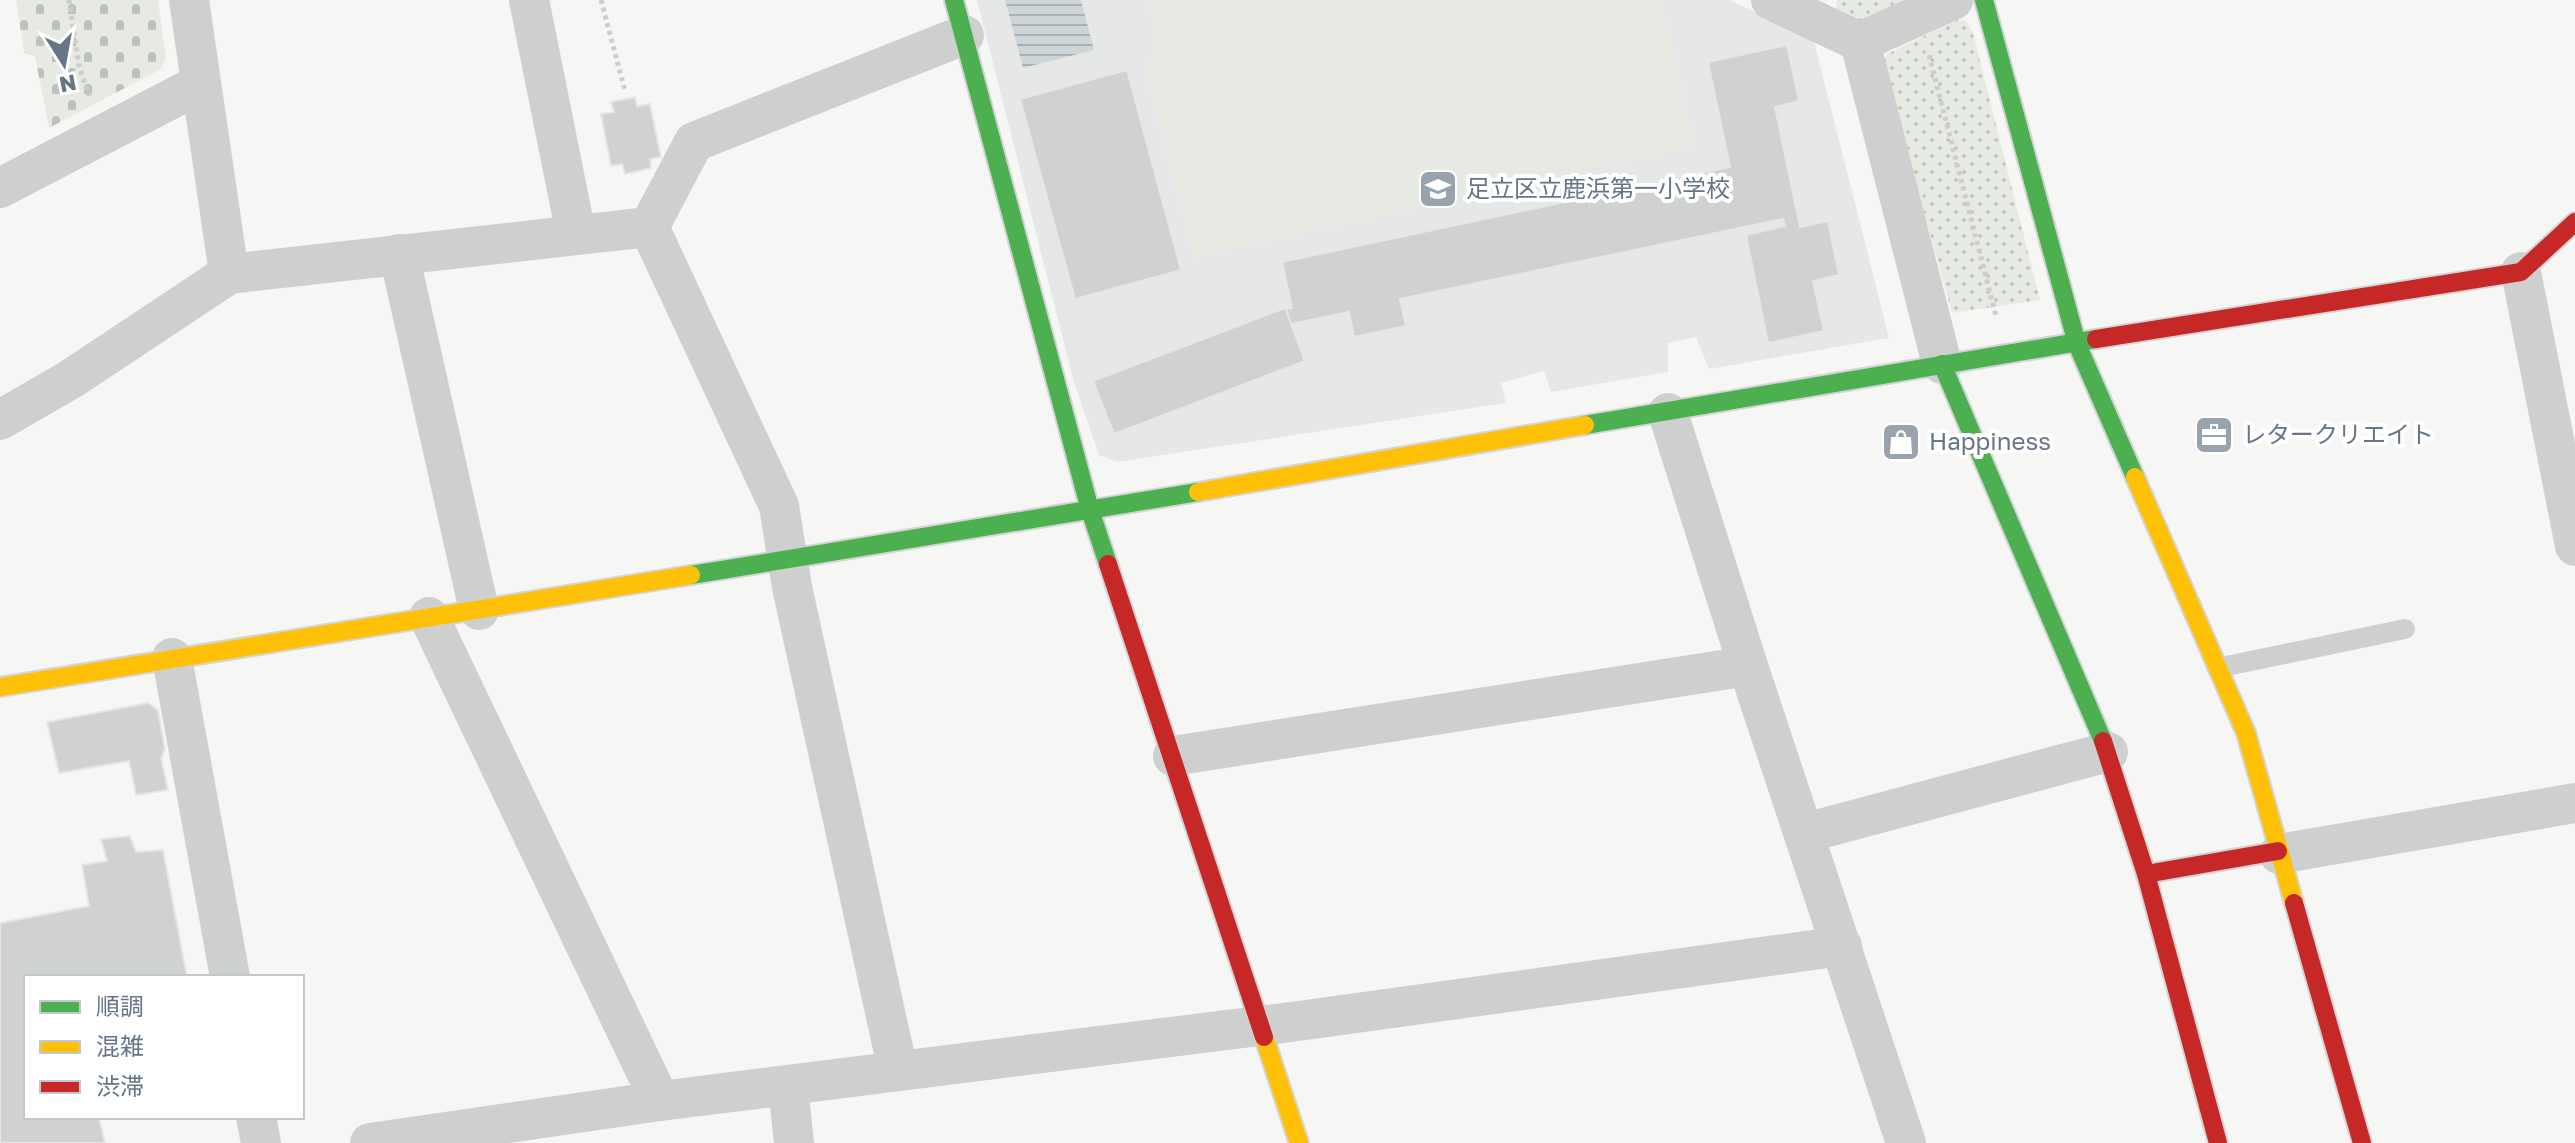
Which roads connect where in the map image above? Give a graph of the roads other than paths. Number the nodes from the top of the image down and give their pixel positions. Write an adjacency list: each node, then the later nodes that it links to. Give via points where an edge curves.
1 (189, 0): 8 (street)
2 (529, 0): 12 (street)
3 (1771, 0): 7 (street)
4 (1953, 0): 7 (street)
5 (1984, 0): 16 (street)
6 (959, 18): 11 (street, via 694,142); 20 (street)
7 (1860, 42): 17 (street)
8 (200, 84): 9 (street); 15 (street)
9 (0, 188)
10 (2575, 222): 14 (street)
11 (649, 227): 12 (street); 22 (street, via 779,506)
12 (576, 234): 13 (street)
13 (399, 254): 15 (street); 23 (street)
14 (2521, 272): 16 (street); 21 (street)
15 (229, 274): 19 (street)
16 (2077, 344): 17 (street); 28 (street)
17 (1942, 364): 18 (street); 30 (street)
18 (1668, 413): 20 (street); 27 (street)
19 (0, 420)
20 (1090, 510): 22 (street); 31 (street)
21 (2575, 546)
22 (789, 558): 23 (street); 39 (street)
23 (479, 610): 24 (street)
24 (429, 617): 26 (street); 41 (street)
25 (2405, 629): 28 (lane)
26 (172, 658): 29 (street); 37 (street)
27 (1748, 666): 31 (street); 33 (street)
28 (2217, 668): 34 (street, via 2246,733)
29 (0, 687)
30 (2108, 752): 33 (street); 35 (street)
31 (1173, 756): 38 (street)
32 (2575, 803): 34 (street)
33 (1805, 833): 36 (street)
34 (2278, 853): 35 (street); 49 (street)
35 (2146, 874): 48 (street)
36 (1842, 946): 38 (street); 47 (street)
37 (230, 975)
38 (1262, 1024): 39 (street); 46 (street)
39 (898, 1071): 40 (street)
40 (788, 1086): 41 (street); 45 (street)
41 (660, 1101): 44 (street)
42 (256, 1119): 43 (street)
43 (261, 1143)
44 (370, 1143)
45 (794, 1143)
46 (1299, 1143)
47 (1906, 1143)
48 (2218, 1143)
49 (2362, 1143)

